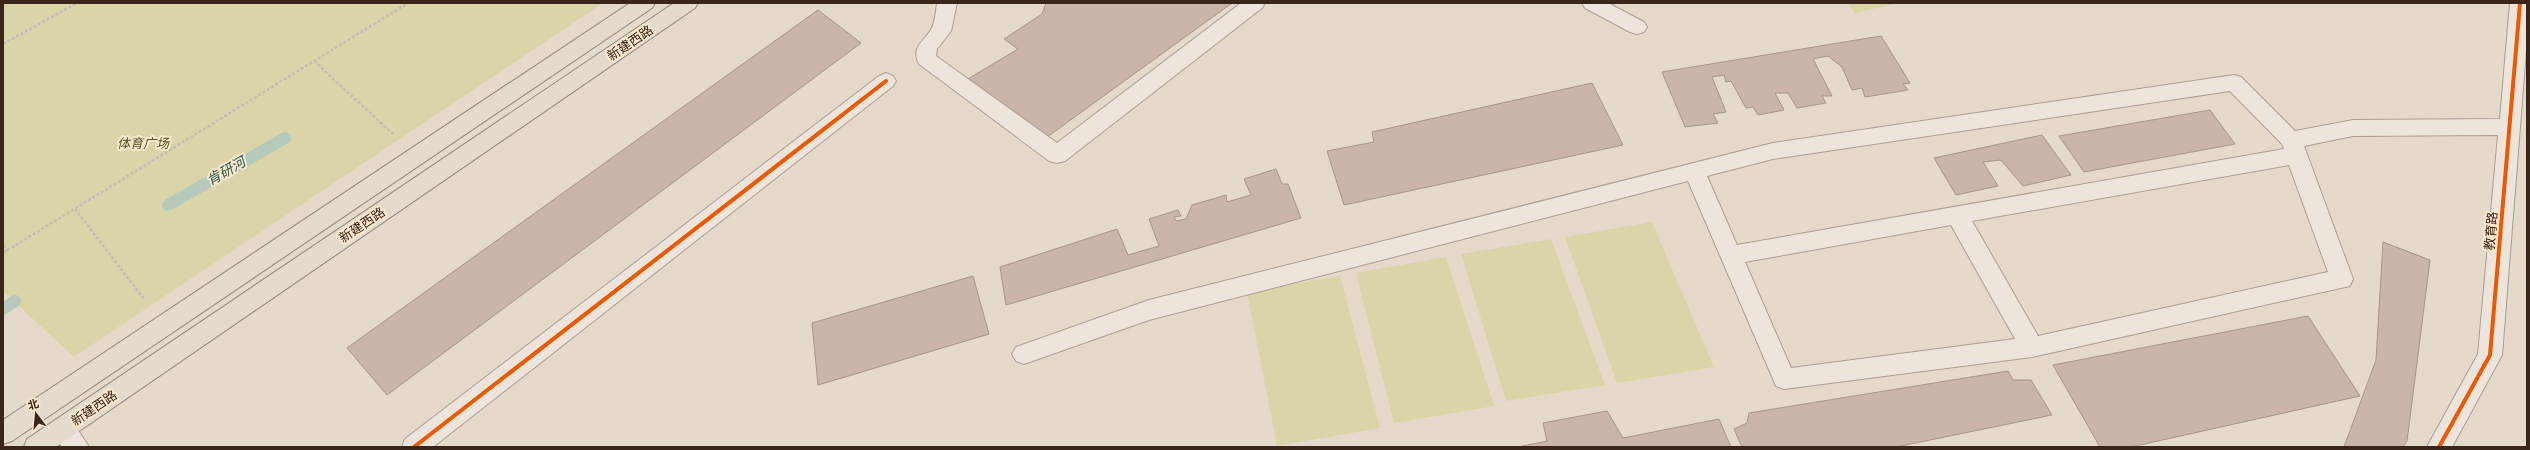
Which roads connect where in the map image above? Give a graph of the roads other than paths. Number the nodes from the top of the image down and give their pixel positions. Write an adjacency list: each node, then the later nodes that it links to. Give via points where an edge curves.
1 (645, 3): 16 (main road, 新建西路)
2 (688, 3): 17 (main road, 新建西路)
3 (947, 3): 4 (street, via 941,31 927,47 926,59 1057,155)
4 (1255, 3)
5 (1592, 3): 7 (street)
6 (2520, 3): 9 (street, 教育路)
7 (1637, 27)
8 (886, 81): 19 (street)
9 (2510, 127): 10 (street, via 2353,128); 20 (street, 教育路, via 2490,355)
10 (2294, 148): 11 (street, via 2234,83 1773,151); 12 (street); 14 (street, via 2342,279)
11 (1694, 171): 13 (street); 15 (street, via 1149,310)
12 (1958, 217): 13 (street); 14 (street)
13 (1732, 255): 14 (street, via 1784,379)
14 (2032, 346)
15 (1024, 354)
16 (3, 434)
17 (70, 438): 18 (main road, 新建西路)
18 (36, 447)
19 (414, 447)
20 (2439, 447)

